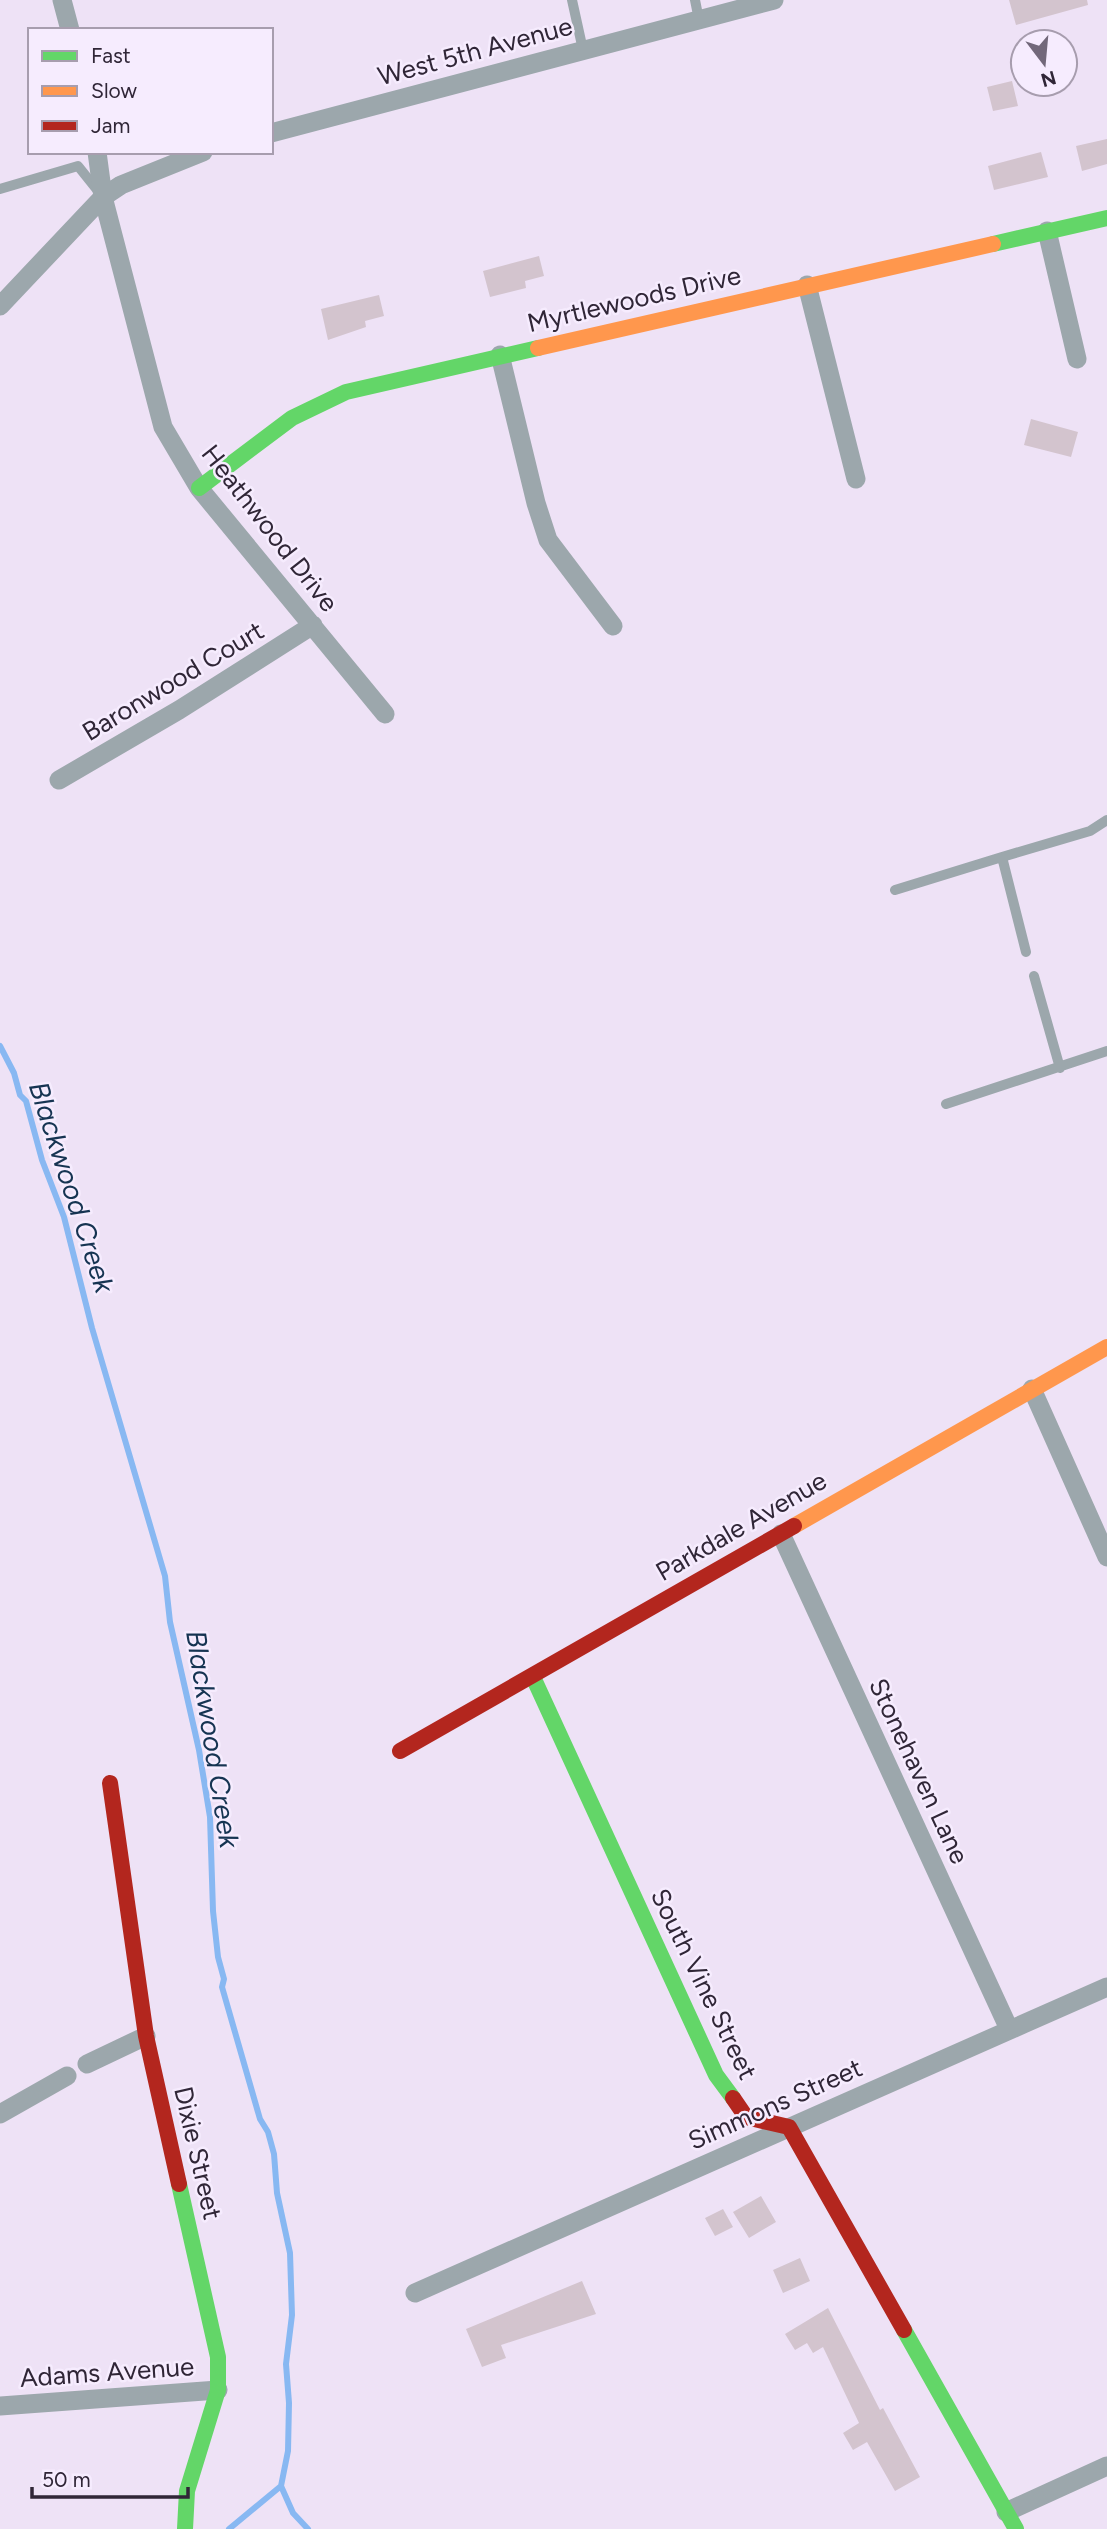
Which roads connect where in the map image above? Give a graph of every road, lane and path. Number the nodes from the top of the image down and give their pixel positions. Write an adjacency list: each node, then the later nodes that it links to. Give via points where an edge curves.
1 (62, 0): 6 (street)
2 (572, 0): 7 (lane)
3 (695, 0): 5 (lane)
4 (774, 0): 5 (street, West 5th Avenue)
5 (699, 20): 7 (street, West 5th Avenue)
6 (69, 28)
7 (583, 50): 8 (street, West 5th Avenue)
8 (273, 132)
9 (97, 154): 12 (street, Heathwood Drive)
10 (198, 154): 12 (street, via 121,185)
11 (0, 189): 12 (lane, via 78,166)
12 (103, 197): 16 (street); 20 (street, Heathwood Drive, via 163,427)
13 (1107, 218): 14 (street, Myrtlewoods Drive)
14 (1047, 231): 15 (street, Myrtlewoods Drive); 18 (street)
15 (807, 285): 17 (street, Myrtlewoods Drive); 19 (street)
16 (0, 306)
17 (500, 355): 20 (street, Myrtlewoods Drive, via 346,391 292,418); 22 (street, via 548,540)
18 (1077, 359)
19 (856, 480)
20 (199, 488): 21 (street, Heathwood Drive)
21 (313, 625): 23 (street, Heathwood Drive); 24 (street, Baronwood Court)
22 (613, 626)
23 (385, 714)
24 (59, 780)
25 (1107, 820): 26 (lane, via 1090,831)
26 (1002, 857): 27 (lane); 28 (lane)
27 (895, 890)
28 (1027, 951)
29 (1034, 976): 31 (lane)
30 (1107, 1051): 31 (lane)
31 (1060, 1068): 32 (lane)
32 (946, 1104)
33 (1107, 1347): 34 (street, Parkdale Avenue)
34 (1031, 1389): 35 (street, Parkdale Avenue); 36 (street)
35 (781, 1534): 37 (street, Parkdale Avenue); 41 (street, Stonehaven Lane)
36 (1107, 1557)
37 (533, 1677): 38 (street, Parkdale Avenue); 46 (street, South Vine Street, via 716,2075 746,2117)
38 (400, 1751)
39 (110, 1783): 42 (street, Dixie Street)
40 (1107, 1987): 41 (street, Simmons Street)
41 (1009, 2029): 46 (street, Simmons Street)
42 (146, 2036): 43 (street); 48 (street, Dixie Street, via 218,2357)
43 (87, 2064)
44 (67, 2076): 45 (street)
45 (0, 2113)
46 (789, 2127): 47 (street, Simmons Street); 51 (street)
47 (415, 2293)
48 (218, 2390): 49 (street, Adams Avenue); 52 (street, Dixie Street, via 187,2491)
49 (0, 2406)
50 (1107, 2466): 51 (street)
51 (1011, 2520)
52 (185, 2529)

